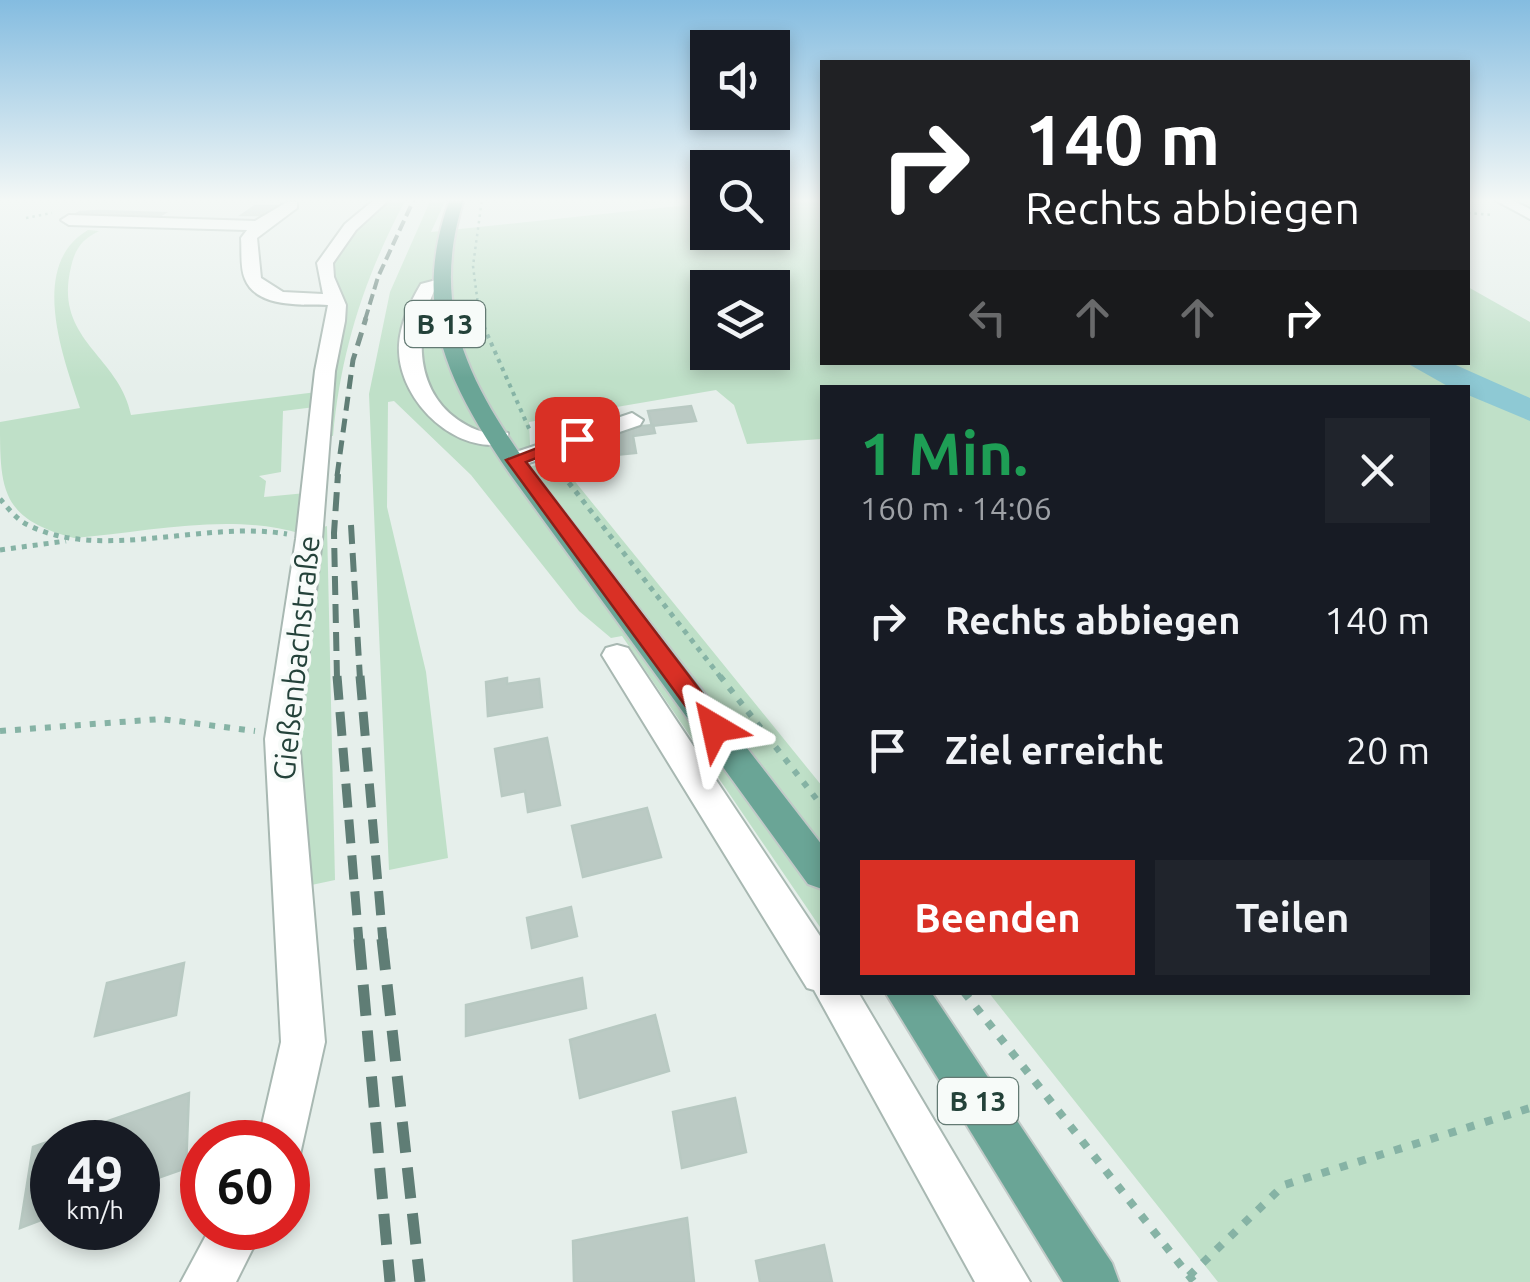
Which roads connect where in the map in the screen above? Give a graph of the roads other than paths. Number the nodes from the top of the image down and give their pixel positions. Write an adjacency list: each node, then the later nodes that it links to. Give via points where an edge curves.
1 (253, 259): 5 (street, via 258,286 284,298)
2 (328, 259): 5 (street, Gießenbachstraße)
3 (443, 259): 4 (main road, B 13)
4 (440, 284): 7 (main road, B 13, via 450,345); 7 (street, via 427,288 416,315 413,370 457,429)
5 (333, 299): 13 (street, Gießenbachstraße, via 336,321 282,738 303,1042)
6 (632, 420): 7 (street)
7 (520, 450): 9 (main road, B 13)
8 (618, 655): 10 (street)
9 (820, 870)
10 (820, 971)
11 (836, 995): 16 (street)
12 (908, 995): 17 (main road, B 13)
13 (287, 1120)
14 (225, 1250): 15 (street)
15 (207, 1282)
16 (1004, 1282)
17 (1092, 1282)

